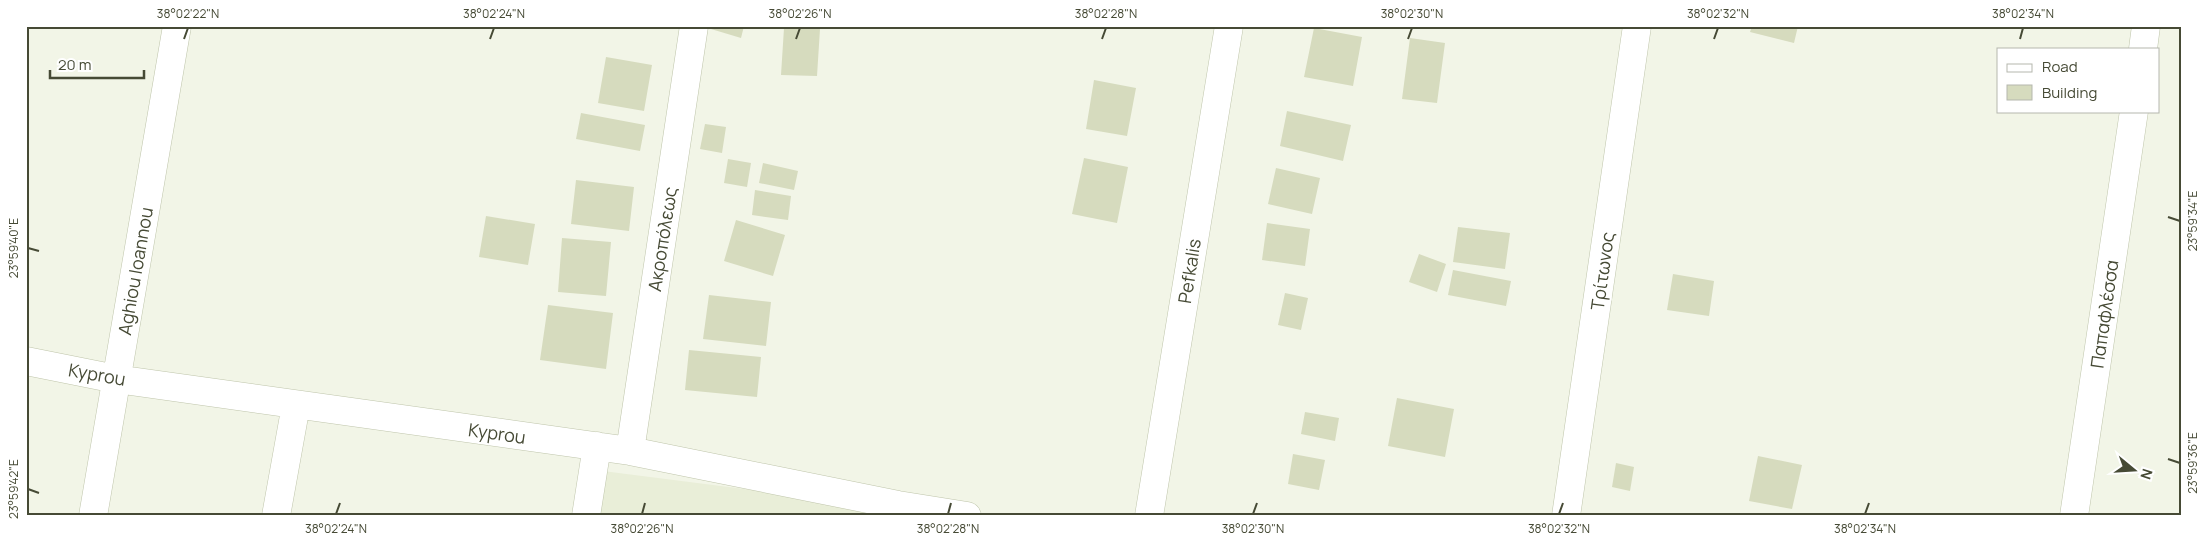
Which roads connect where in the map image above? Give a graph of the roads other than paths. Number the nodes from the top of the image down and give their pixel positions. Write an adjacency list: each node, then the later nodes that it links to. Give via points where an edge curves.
1 (177, 26): 9 (street, Aghiou Ioannou)
2 (694, 26): 12 (street, Ακροπόλεως)
3 (1229, 26): 18 (street, Pefkalis)
4 (1637, 26): 19 (street, Τρίτωνος)
5 (2146, 26): 6 (street)
6 (2142, 48)
7 (2134, 112): 20 (street, Παπαφλέσσα)
8 (26, 361): 9 (street, Kyprou)
9 (116, 378): 10 (street, Kyprou); 14 (street, Aghiou Ioannou)
10 (296, 405): 11 (street, Kyprou); 15 (street)
11 (597, 446): 12 (street, Kyprou); 16 (street)
12 (630, 451): 13 (street, Kyprou)
13 (898, 510): 17 (street, Kyprou)
14 (93, 516)
15 (276, 516)
16 (586, 516)
17 (967, 516)
18 (1149, 516)
19 (1566, 516)
20 (2074, 516)

